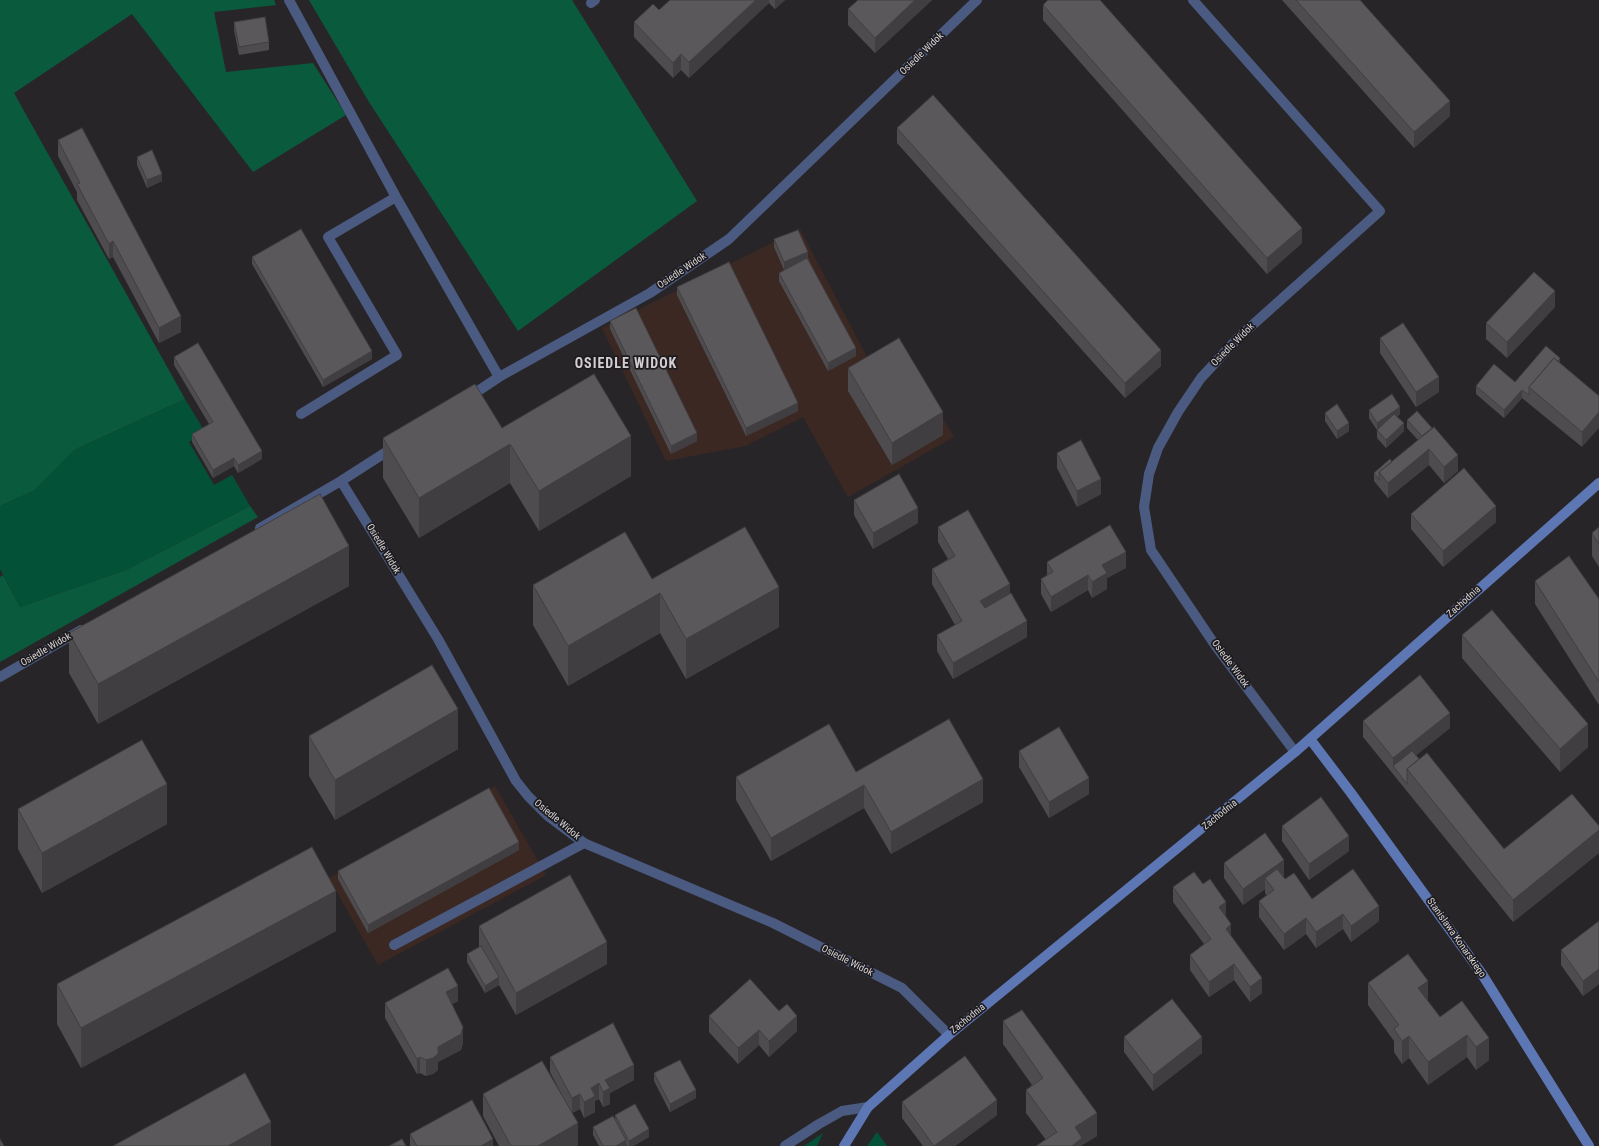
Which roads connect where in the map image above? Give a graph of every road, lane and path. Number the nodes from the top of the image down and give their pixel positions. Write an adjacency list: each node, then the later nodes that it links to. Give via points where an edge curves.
1 (290, 0): 4 (street)
2 (977, 0): 5 (street, Osiedle Widok, via 729,239 650,293)
3 (1193, 0): 15 (street, Osiedle Widok, via 1380,210 1238,338 1201,378 1158,448 1148,481 1144,507 1151,550 1216,645)
4 (396, 197): 5 (street); 7 (street, via 328,237 397,355)
5 (499, 377): 6 (street, Osiedle Widok)
6 (460, 403)
7 (301, 414)
8 (401, 442): 9 (street)
9 (341, 481): 11 (street); 16 (street, Osiedle Widok, via 438,639 516,781 548,816)
10 (1599, 483): 14 (street, Zachodnia)
11 (252, 532)
12 (88, 626): 13 (street, Osiedle Widok)
13 (0, 677)
14 (1310, 739): 15 (street, Zachodnia); 22 (street, Stanisława Konarskiego, via 1482,974)
15 (1295, 752): 18 (street, Zachodnia)
16 (584, 843): 17 (street); 18 (street, Osiedle Widok, via 773,923 902,988)
17 (394, 945)
18 (949, 1035): 19 (street, Zachodnia)
19 (868, 1107): 20 (street, via 842,1111); 21 (street, Zachodnia)
20 (785, 1146)
21 (844, 1146)
22 (1589, 1146)

